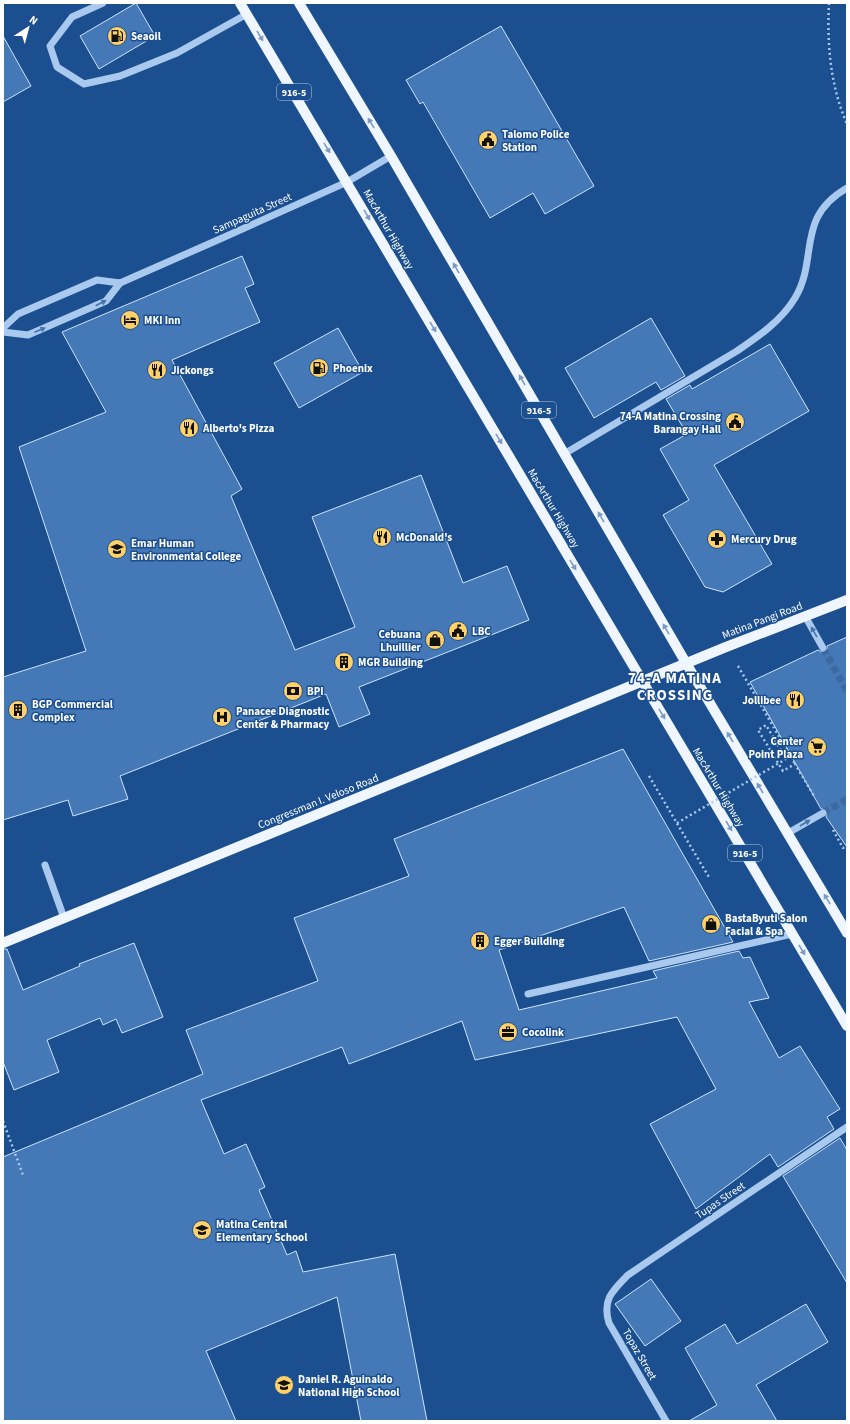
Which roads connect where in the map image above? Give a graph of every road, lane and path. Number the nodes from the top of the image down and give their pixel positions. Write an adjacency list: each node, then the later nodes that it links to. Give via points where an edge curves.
1 (103, 3): 5 (street, via 72,17 50,46 56,67 84,84 120,76 177,53)
2 (240, 3): 5 (main road, MacArthur Highway / 916-5)
3 (299, 3): 7 (main road, 916-5, one-way to 3)
4 (829, 3): 6 (path, via 831,73)
5 (247, 14): 8 (main road, MacArthur Highway / 916-5, one-way to 8)
6 (847, 124)
7 (391, 156): 8 (street, Sampaguita Street); 13 (main road, 916-5, one-way to 7)
8 (347, 182): 10 (street, Sampaguita Street); 19 (main road, MacArthur Highway / 916-5, one-way to 19)
9 (847, 188): 13 (street, via 821,210 813,225 806,270 796,297 782,316 737,351)
10 (120, 283): 11 (street, via 96,280 18,314); 12 (street, Sampaguita Street, one-way to 10, via 28,335 106,301)
11 (3, 328)
12 (3, 332)
13 (564, 454): 18 (main road, 916-5, one-way to 13)
14 (847, 600): 15 (main road, Matina Pangi Road)
15 (805, 616): 16 (main road, Matina Pangi Road); 17 (street, one-way to 15)
16 (726, 647): 18 (main road, Matina Pangi Road); 21 (path)
17 (823, 648)
18 (686, 663): 19 (main road, Matina Pangi Road); 25 (main road, 916-5, one-way to 18)
19 (642, 681): 28 (main road, Congressman I. Veloso Road); 30 (main road, MacArthur Highway / 916-5, one-way to 30)
20 (774, 756): 24 (path, bridge, via 758,730 766,725 786,759)
21 (795, 764)
22 (649, 776): 24 (path)
23 (823, 813): 25 (street, one-way to 23)
24 (677, 823): 27 (path)
25 (788, 833): 29 (main road, 916-5, one-way to 25)
26 (45, 865): 28 (street)
27 (710, 879)
28 (64, 918): 31 (main road, Congressman I. Veloso Road)
29 (847, 933)
30 (792, 934): 32 (street); 33 (main road, MacArthur Highway / 916-5, one-way to 33)
31 (3, 943)
32 (528, 994)
33 (847, 1026)
34 (3, 1121): 36 (path)
35 (847, 1127): 37 (street, Tupas Street, via 628,1275)
36 (23, 1175)
37 (610, 1296): 38 (street, Topaz Street, via 606,1309 609,1323)
38 (666, 1421)

